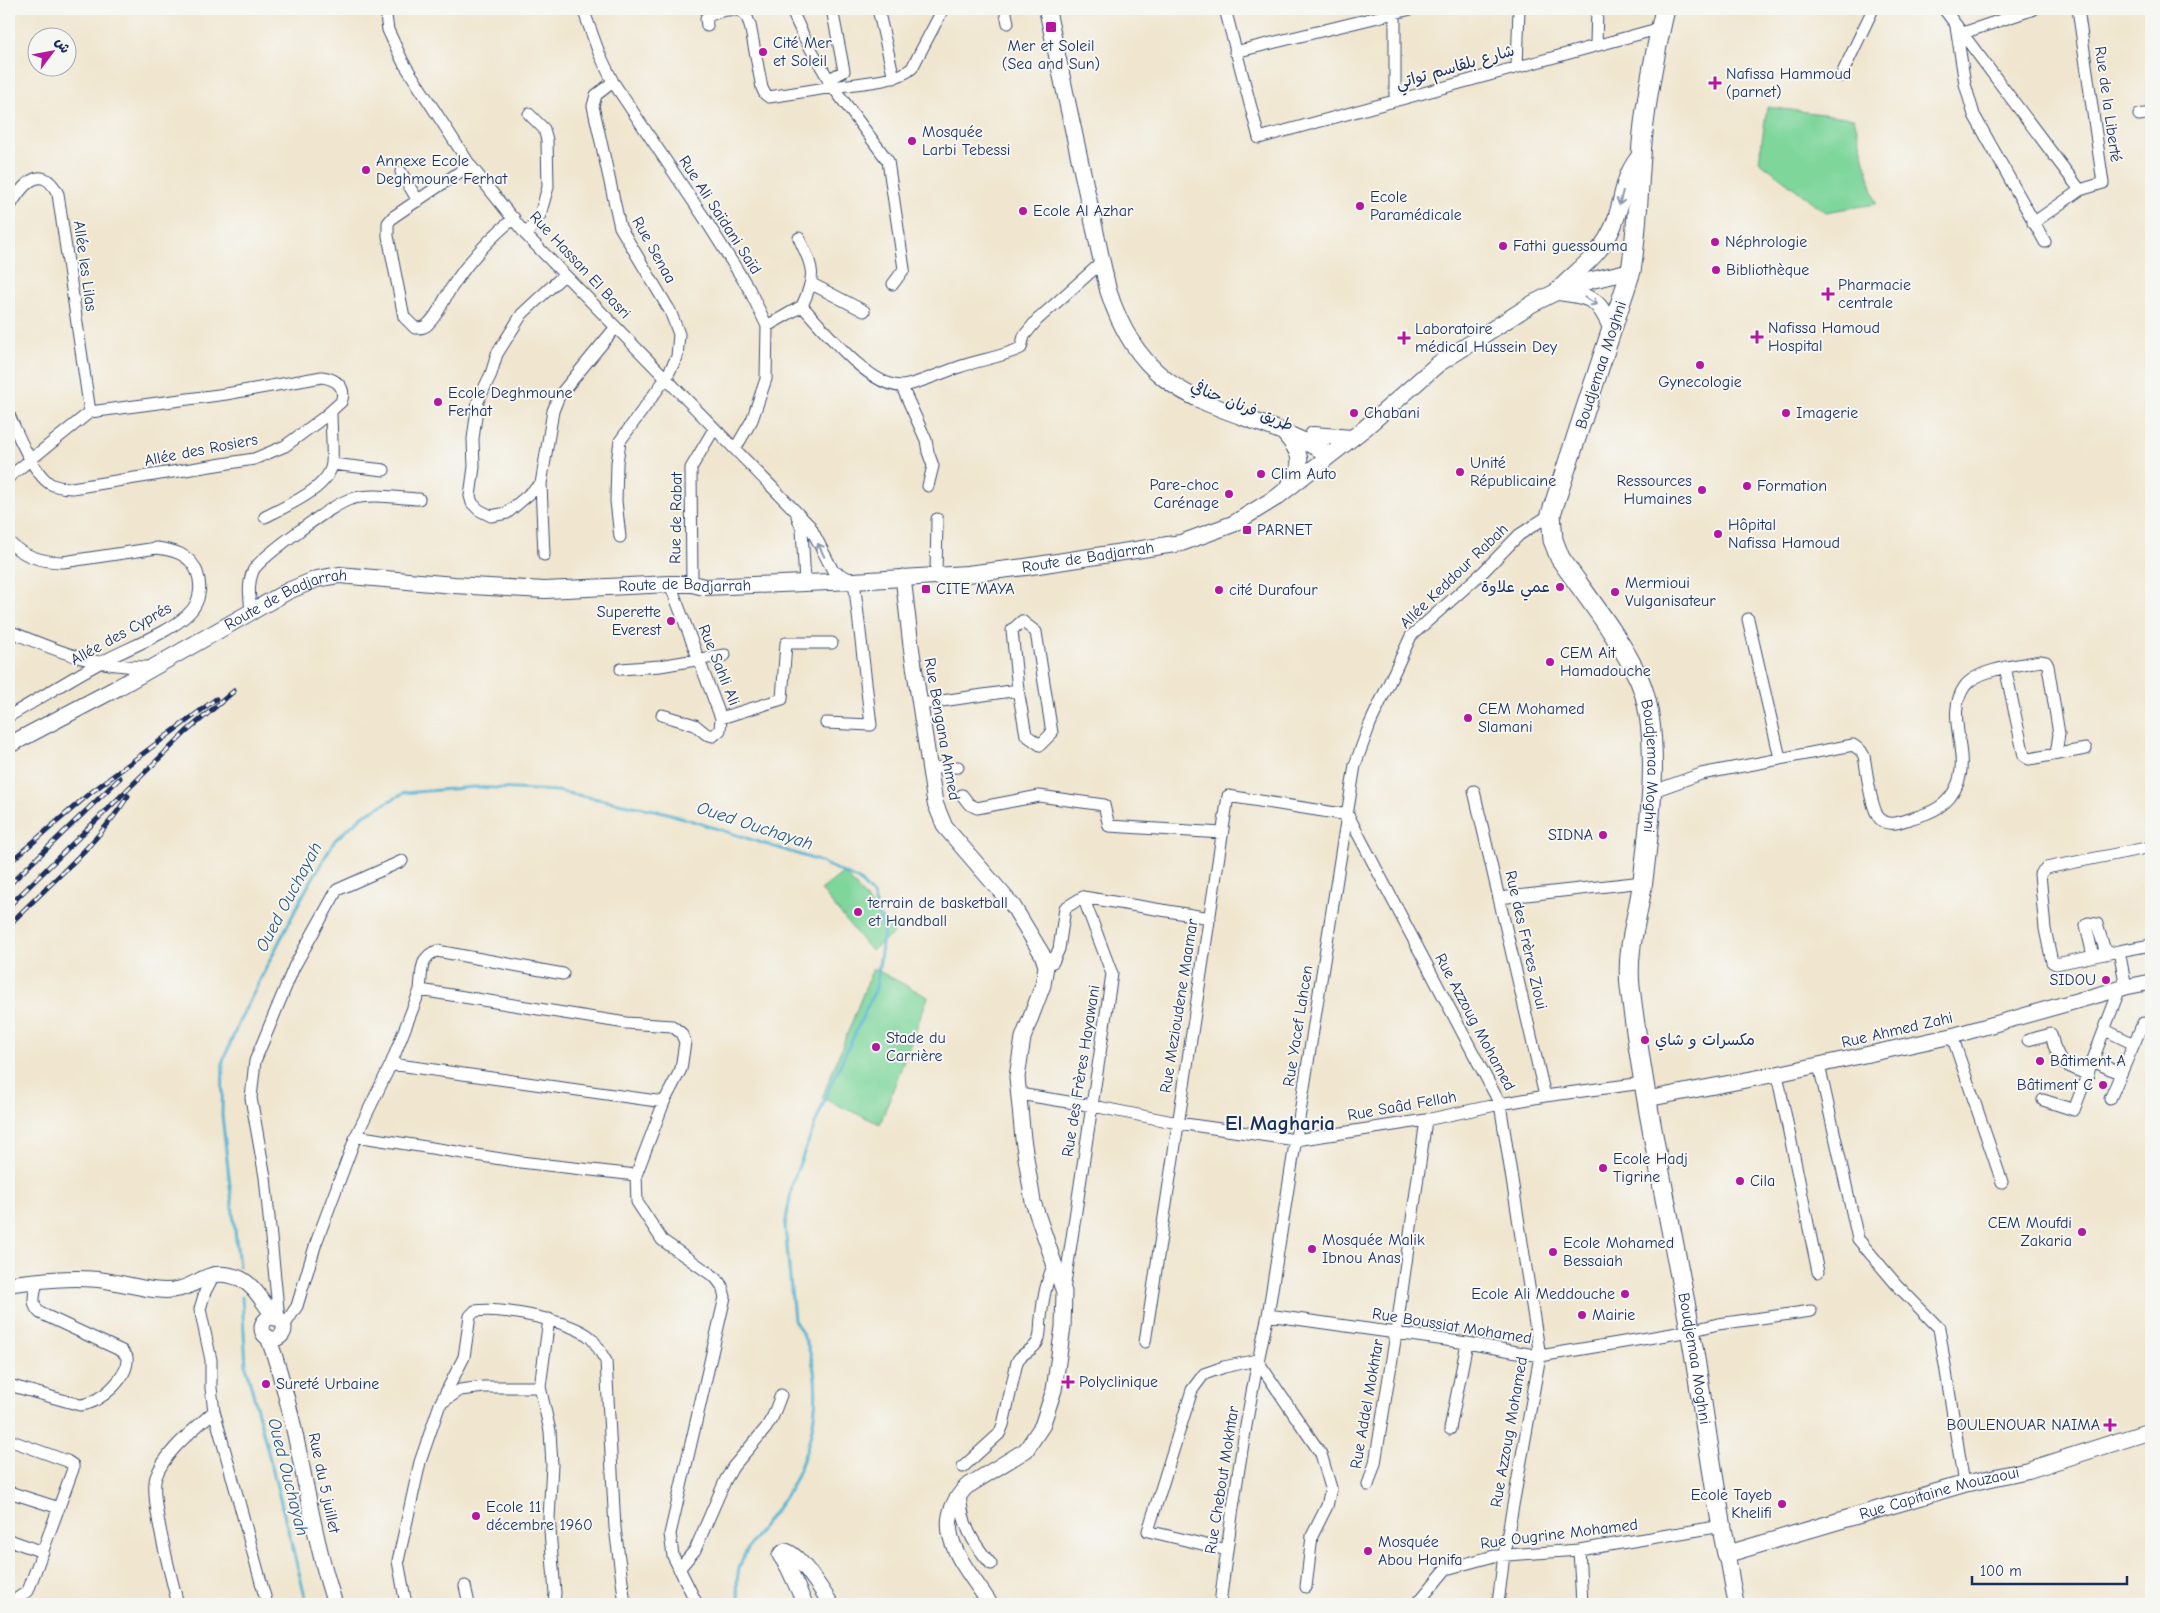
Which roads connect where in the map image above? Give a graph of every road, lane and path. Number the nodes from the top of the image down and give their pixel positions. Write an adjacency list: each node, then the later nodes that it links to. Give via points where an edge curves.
1 (385, 9): 36 (street, Rue Hassan El Basri, via 388,30 396,50)
2 (583, 9): 29 (street, Rue Ali Saïdani Saïd)
3 (791, 9): 30 (street)
4 (832, 9): 30 (street, via 844,71)
5 (878, 9): 28 (street)
6 (943, 9): 28 (street, via 912,68)
7 (1005, 9): 20 (street)
8 (1047, 9): 46 (main road, طريق فرنان حنافي)
9 (1057, 9): 65 (main road, طريق فرنان حنافي, via 1119,292 1139,338 1162,366 1198,390)
10 (1225, 9): 25 (street)
11 (1411, 9): 19 (street)
12 (1519, 9): 26 (street)
13 (1597, 9): 24 (street)
14 (1665, 9): 22 (main road, Boudjemaa Moghni)
15 (1873, 9): 27 (street)
16 (1944, 9): 23 (street)
17 (2034, 9): 23 (street)
18 (2078, 9): 38 (street, Rue de la Liberté, via 2103,183)
19 (1395, 11): 25 (street); 31 (street)
20 (1008, 22)
21 (707, 26): 30 (street, via 706,18 714,13 739,11 746,15 762,88 769,97)
22 (1660, 28): 24 (street, شارع بلقاسم تواتي); 35 (main road, Boudjemaa Moghni)
23 (1959, 29): 38 (street); 42 (street, via 1965,84 1974,116)
24 (1596, 44): 26 (street, شارع بلقاسم تواتي)
25 (1236, 52): 31 (street, شارع بلقاسم تواتي, via 1259,138)
26 (1517, 66): 31 (street, شارع بلقاسم تواتي)
27 (1841, 76)
28 (894, 78): 30 (street)
29 (613, 82): 54 (street, Rue Ali Saïdani Saïd, via 710,227 749,289); 57 (street, Rue Senaa, via 596,95 593,106 620,227 670,311 679,334 677,356)
30 (830, 83): 50 (street, via 888,161 904,270)
31 (1394, 101)
32 (2151, 113): 34 (street)
33 (529, 114): 43 (street, via 544,129 547,140 548,187 540,215)
34 (2139, 115)
35 (1641, 155): 47 (main road, Boudjemaa Moghni); 51 (main road, one-way to 51, via 1630,166 1610,235)
36 (470, 165): 39 (street); 41 (street, Rue Hassan El Basri)
37 (401, 172): 39 (street)
38 (2080, 190): 42 (street, Rue de la Liberté)
39 (418, 201): 41 (street, via 388,223 404,317 415,328 424,328 430,323 470,262 491,237)
40 (9, 208): 59 (street, Allée les Lilas, via 19,190 36,179 46,179 58,194)
41 (514, 218): 43 (street, Rue Hassan El Basri)
42 (2033, 223): 45 (street)
43 (526, 235): 48 (street, Rue Hassan El Basri)
44 (799, 238): 49 (street, via 812,267)
45 (2046, 242)
46 (1102, 262): 58 (street, via 1037,320 1024,336 1021,348); 64 (main road, طريق فرنان حنافي, via 1116,315 1135,348 1155,372 1190,396)
47 (1631, 271): 51 (main road); 56 (main road, Boudjemaa Moghni)
48 (564, 275): 55 (street, Rue Hassan El Basri); 72 (street, via 522,314 497,354 478,401 473,439 470,496 479,510 492,516 507,513)
49 (812, 284): 52 (street); 53 (street)
50 (893, 284)
51 (1556, 292): 56 (main road, one-way to 56, via 1595,301); 63 (main road, Route de Badjarrah, via 1438,364)
52 (802, 306): 54 (street); 58 (street, via 862,369 884,383)
53 (864, 311)
54 (767, 326): 66 (street, Rue Ali Saïdani Saïd, via 766,379 752,420)
55 (616, 327): 57 (street, Rue Hassan El Basri); 72 (street, via 559,396 551,421)
56 (1612, 330): 77 (main road, Boudjemaa Moghni)
57 (666, 378): 62 (street, Rue Hassan El Basri); 80 (street, Rue Senaa, via 620,441 616,482)
58 (902, 386): 73 (street, via 926,440 933,466)
59 (90, 412): 60 (street, Allée des Rosiers, via 322,377 334,379 343,390 344,397); 68 (street)
60 (331, 412): 68 (street, Allée des Rosiers, via 285,446 265,456 168,474 72,488 59,487 48,483); 69 (street)
61 (9, 415): 68 (street)
62 (714, 429): 66 (street, Rue Hassan El Basri); 88 (street, Rue de Rabat, via 691,468)
63 (1359, 433): 65 (main road); 67 (main road, Route de Badjarrah)
64 (1285, 434): 67 (main road, طريق فرنان حنافي); 74 (main road, via 1296,448 1300,463 1297,476)
65 (1314, 435): 67 (main road, طريق فرنان حنافي)
66 (735, 449): 76 (street, Rue Hassan El Basri)
67 (1334, 452): 74 (main road, Route de Badjarrah)
68 (30, 460): 71 (street)
69 (332, 464): 70 (street); 78 (street, via 327,479)
70 (384, 470)
71 (9, 476)
72 (541, 484): 82 (street)
73 (928, 486)
74 (1285, 491): 83 (main road, Route de Badjarrah, via 1233,524 1181,543 1025,567)
75 (419, 499): 89 (street, via 359,497 335,507 256,566 249,584)
76 (795, 512): 85 (street, Rue Hassan El Basri, one-way to 76, via 833,571 810,526); 86 (street, Rue Hassan El Basri, via 802,529)
77 (1551, 514): 112 (main road, Boudjemaa Moghni, via 1553,540 1560,558 1640,682 1649,713); 114 (street, Allée Keddour Rabah, via 1519,535 1411,636 1370,724 1355,765)
78 (265, 517)
79 (937, 520): 83 (street)
80 (620, 538)
81 (9, 542): 95 (street, Allée des Cyprés, via 33,558 48,562 157,548 170,549 188,558 196,570 200,590 191,611 166,630)
82 (544, 555)
83 (936, 576): 84 (main road, Route de Badjarrah)
84 (903, 577): 85 (main road, Route de Badjarrah); 100 (street, Rue Bengana Ahmed)
85 (854, 581): 86 (main road, Route de Badjarrah); 104 (street, via 871,725)
86 (805, 583): 88 (main road, Route de Badjarrah, via 704,587)
87 (670, 584): 88 (main road, Route de Badjarrah); 89 (main road, Route de Badjarrah, via 545,590 339,575 304,583); 94 (street, Rue Sahli Ali)
88 (692, 584)
89 (251, 612): 96 (main road, Route de Badjarrah)
90 (1748, 619): 108 (street)
91 (9, 631): 95 (street, via 69,656)
92 (832, 643): 103 (street, Rue Sahli Ali, via 786,643 782,699)
93 (726, 655): 94 (street)
94 (700, 660): 98 (street); 103 (street, Rue Sahli Ali)
95 (98, 664): 96 (street); 102 (street, Allée des Cyprés)
96 (152, 667): 105 (main road, Route de Badjarrah)
97 (2005, 667): 107 (street, via 2024,756 2029,759); 107 (street, via 2046,662 2059,734); 108 (street, via 1966,685 1958,700 1956,716 1963,760 1961,775 1949,800 1930,813 1894,823 1879,818 1864,756 1853,745)
98 (621, 669)
99 (1018, 690): 99 (street, via 1026,735 1040,746 1052,733 1036,632 1022,620 1012,630); 100 (street)
100 (921, 704): 110 (street, Rue Bengana Ahmed)
101 (662, 715): 103 (street, via 713,736 720,730)
102 (9, 716)
103 (721, 718)
104 (826, 723)
105 (9, 745)
106 (2086, 749): 107 (street)
107 (2056, 754)
108 (1780, 758): 112 (street, via 1701,774)
109 (958, 767): 110 (street)
110 (929, 768): 124 (street, Rue Bengana Ahmed, via 935,803 944,827 1013,906)
111 (1474, 791): 120 (street, Rue des Frères Zioui)
112 (1651, 792): 118 (main road, Boudjemaa Moghni)
113 (962, 795): 115 (street, via 968,804 977,808 1039,796 1104,805 1109,826)
114 (1348, 815): 115 (street, Rue Mezioudene Maamar, via 1228,796); 148 (street, Rue Azzoug Mohamed); 153 (street, Rue Yacef Lahcen)
115 (1222, 832): 121 (street, Rue Mezioudene Maamar)
116 (2151, 848): 126 (street, via 2046,868 2040,874 2044,929 2052,962 2056,964)
117 (402, 860): 165 (street, via 338,890 294,967 255,1061 251,1098 265,1177)
118 (1643, 882): 120 (street); 142 (main road, Boudjemaa Moghni, via 1628,966)
119 (1083, 897): 121 (street); 124 (street, via 1065,908 1059,949 1053,962); 149 (street, Rue des Frères Hayawani, via 1112,974)
120 (1499, 898): 144 (street, Rue des Frères Zioui)
121 (1210, 918): 151 (street, Rue Mezioudene Maamar)
122 (2151, 945): 123 (street)
123 (2119, 951): 125 (street); 129 (street)
124 (1042, 954): 143 (street, Rue Bengana Ahmed, via 1046,966 1043,985 1023,1038)
125 (2106, 954): 126 (street); 126 (street, via 2098,924 2088,923)
126 (2093, 956)
127 (563, 974): 130 (street, via 437,951 423,961)
128 (2151, 982): 129 (street, Rue Ahmed Zahi)
129 (2123, 987): 132 (street); 133 (street, Rue Ahmed Zahi)
130 (420, 990): 137 (street); 147 (street, via 626,1023 672,1026 681,1033 685,1042 681,1069)
131 (2143, 1023): 135 (street)
132 (2105, 1030): 135 (street); 136 (street)
133 (1952, 1036): 138 (street, Rue Ahmed Zahi); 155 (street)
134 (2028, 1040): 141 (street, via 2051,1034 2062,1063)
135 (2134, 1044): 140 (street)
136 (2094, 1061): 140 (street); 141 (street)
137 (391, 1064): 147 (street); 152 (street)
138 (1820, 1065): 139 (street, Rue Ahmed Zahi); 181 (street, via 1858,1239 1939,1328)
139 (1777, 1074): 142 (street, Rue Ahmed Zahi); 157 (street)
140 (2121, 1074): 145 (street)
141 (2088, 1075): 146 (street, via 2074,1110)
142 (1645, 1091): 144 (street, Rue Saâd Fellah); 166 (main road, Boudjemaa Moghni)
143 (1018, 1094): 149 (street, Rue Saâd Fellah); 156 (street, Rue Bengana Ahmed, via 1033,1202)
144 (1546, 1096): 148 (street, Rue Saâd Fellah)
145 (2110, 1099)
146 (2043, 1100)
147 (664, 1102): 154 (street)
148 (1500, 1104): 150 (street, Rue Saâd Fellah); 170 (street, Rue Azzoug Mohamed)
149 (1094, 1106): 151 (street, Rue Saâd Fellah); 161 (street, Rue des Frères Hayawani)
150 (1426, 1120): 153 (street, Rue Saâd Fellah); 167 (street, Rue Addel Mokhtar)
151 (1178, 1123): 153 (street, Rue Saâd Fellah); 168 (street, Rue Mezioudene Maamar)
152 (356, 1136): 154 (street, via 520,1162); 165 (street, via 316,1243 297,1306)
153 (1296, 1140): 163 (street, Rue Yacef Lahcen)
154 (636, 1174): 194 (street, via 637,1202 662,1240 716,1278 725,1298 670,1534 673,1556)
155 (2002, 1182)
156 (1055, 1262): 161 (street, Rue Bengana Ahmed); 180 (street, via 1044,1292 1038,1340 1032,1349 1019,1356 999,1434)
157 (1818, 1272)
158 (215, 1273): 159 (street, via 179,1289 166,1290 93,1279); 165 (street, Rue du 5 juillet, via 239,1278 253,1288); 176 (street, via 200,1309 211,1360)
159 (37, 1281): 160 (street); 172 (street, via 34,1308 122,1351 127,1357 127,1366 110,1390 87,1404 80,1405)
160 (9, 1284)
161 (1064, 1292): 184 (street, Rue Bengana Ahmed, via 1063,1327 1054,1390 1042,1426 1026,1450)
162 (1811, 1311): 166 (street, Rue Boussiat Mohamed)
163 (1268, 1315): 167 (street, Rue Boussiat Mohamed); 171 (street, Rue Yacef Lahcen)
164 (549, 1319): 173 (street); 175 (street, via 479,1310 472,1313 464,1357); 204 (street, via 591,1338 606,1361 614,1519)
165 (275, 1326): 200 (street, Rue du 5 juillet, via 279,1369)
166 (1690, 1331): 170 (street, Rue Boussiat Mohamed); 186 (main road, Boudjemaa Moghni)
167 (1396, 1334): 169 (street, Rue Boussiat Mohamed); 182 (street, Rue Addel Mokhtar, via 1375,1463)
168 (1145, 1342)
169 (1467, 1343): 170 (street, Rue Boussiat Mohamed); 177 (street)
170 (1540, 1356): 192 (street, Rue Azzoug Mohamed)
171 (1257, 1360): 188 (street, Rue Chebout Mokhtar); 188 (street, via 1204,1374 1192,1390 1148,1531); 196 (street, via 1321,1454 1331,1488 1327,1506 1312,1536)
172 (9, 1385)
173 (540, 1387): 175 (street, via 460,1390); 203 (street, via 550,1431 549,1518)
174 (781, 1395): 194 (street, via 766,1428 733,1467 695,1550)
175 (440, 1404): 201 (street, via 420,1462 398,1561)
176 (214, 1411): 198 (street, via 175,1449 156,1478 154,1495); 199 (street)
177 (1450, 1430)
178 (2151, 1431): 181 (main road, Rue Capitaine Mouzaoui, via 2028,1470)
179 (9, 1440): 185 (street, via 73,1465)
180 (963, 1467)
181 (1964, 1484): 191 (main road, Rue Capitaine Mouzaoui)
182 (1368, 1485)
183 (9, 1492): 185 (street)
184 (960, 1493): 193 (street, via 961,1510 970,1536); 208 (street, Rue Bengana Ahmed, via 949,1517 950,1538)
185 (59, 1508): 190 (street)
186 (1722, 1526): 189 (street, Rue Ougrine Mohamed); 191 (main road, Boudjemaa Moghni)
187 (9, 1540): 190 (street)
188 (1227, 1550): 209 (street, Rue Chebout Mokhtar)
189 (1579, 1550): 192 (street, Rue Ougrine Mohamed); 212 (street)
190 (43, 1552): 197 (street, via 28,1591)
191 (1728, 1554): 213 (street)
192 (1504, 1555): 210 (street, Rue Ougrine Mohamed, via 1446,1569); 211 (street, Rue Azzoug Mohamed)
193 (991, 1564)
194 (680, 1569): 205 (street)
195 (465, 1586): 202 (street)
196 (1306, 1587)
197 (10, 1602)
198 (178, 1604)
199 (267, 1604)
200 (335, 1604)
201 (406, 1604)
202 (469, 1604)
203 (554, 1604)
204 (625, 1604)
205 (697, 1604)
206 (805, 1604): 207 (street, via 780,1555 785,1551 793,1554)
207 (832, 1604)
208 (990, 1604)
209 (1220, 1604)
210 (1417, 1604)
211 (1498, 1604)
212 (1582, 1604)
213 (1736, 1604)

